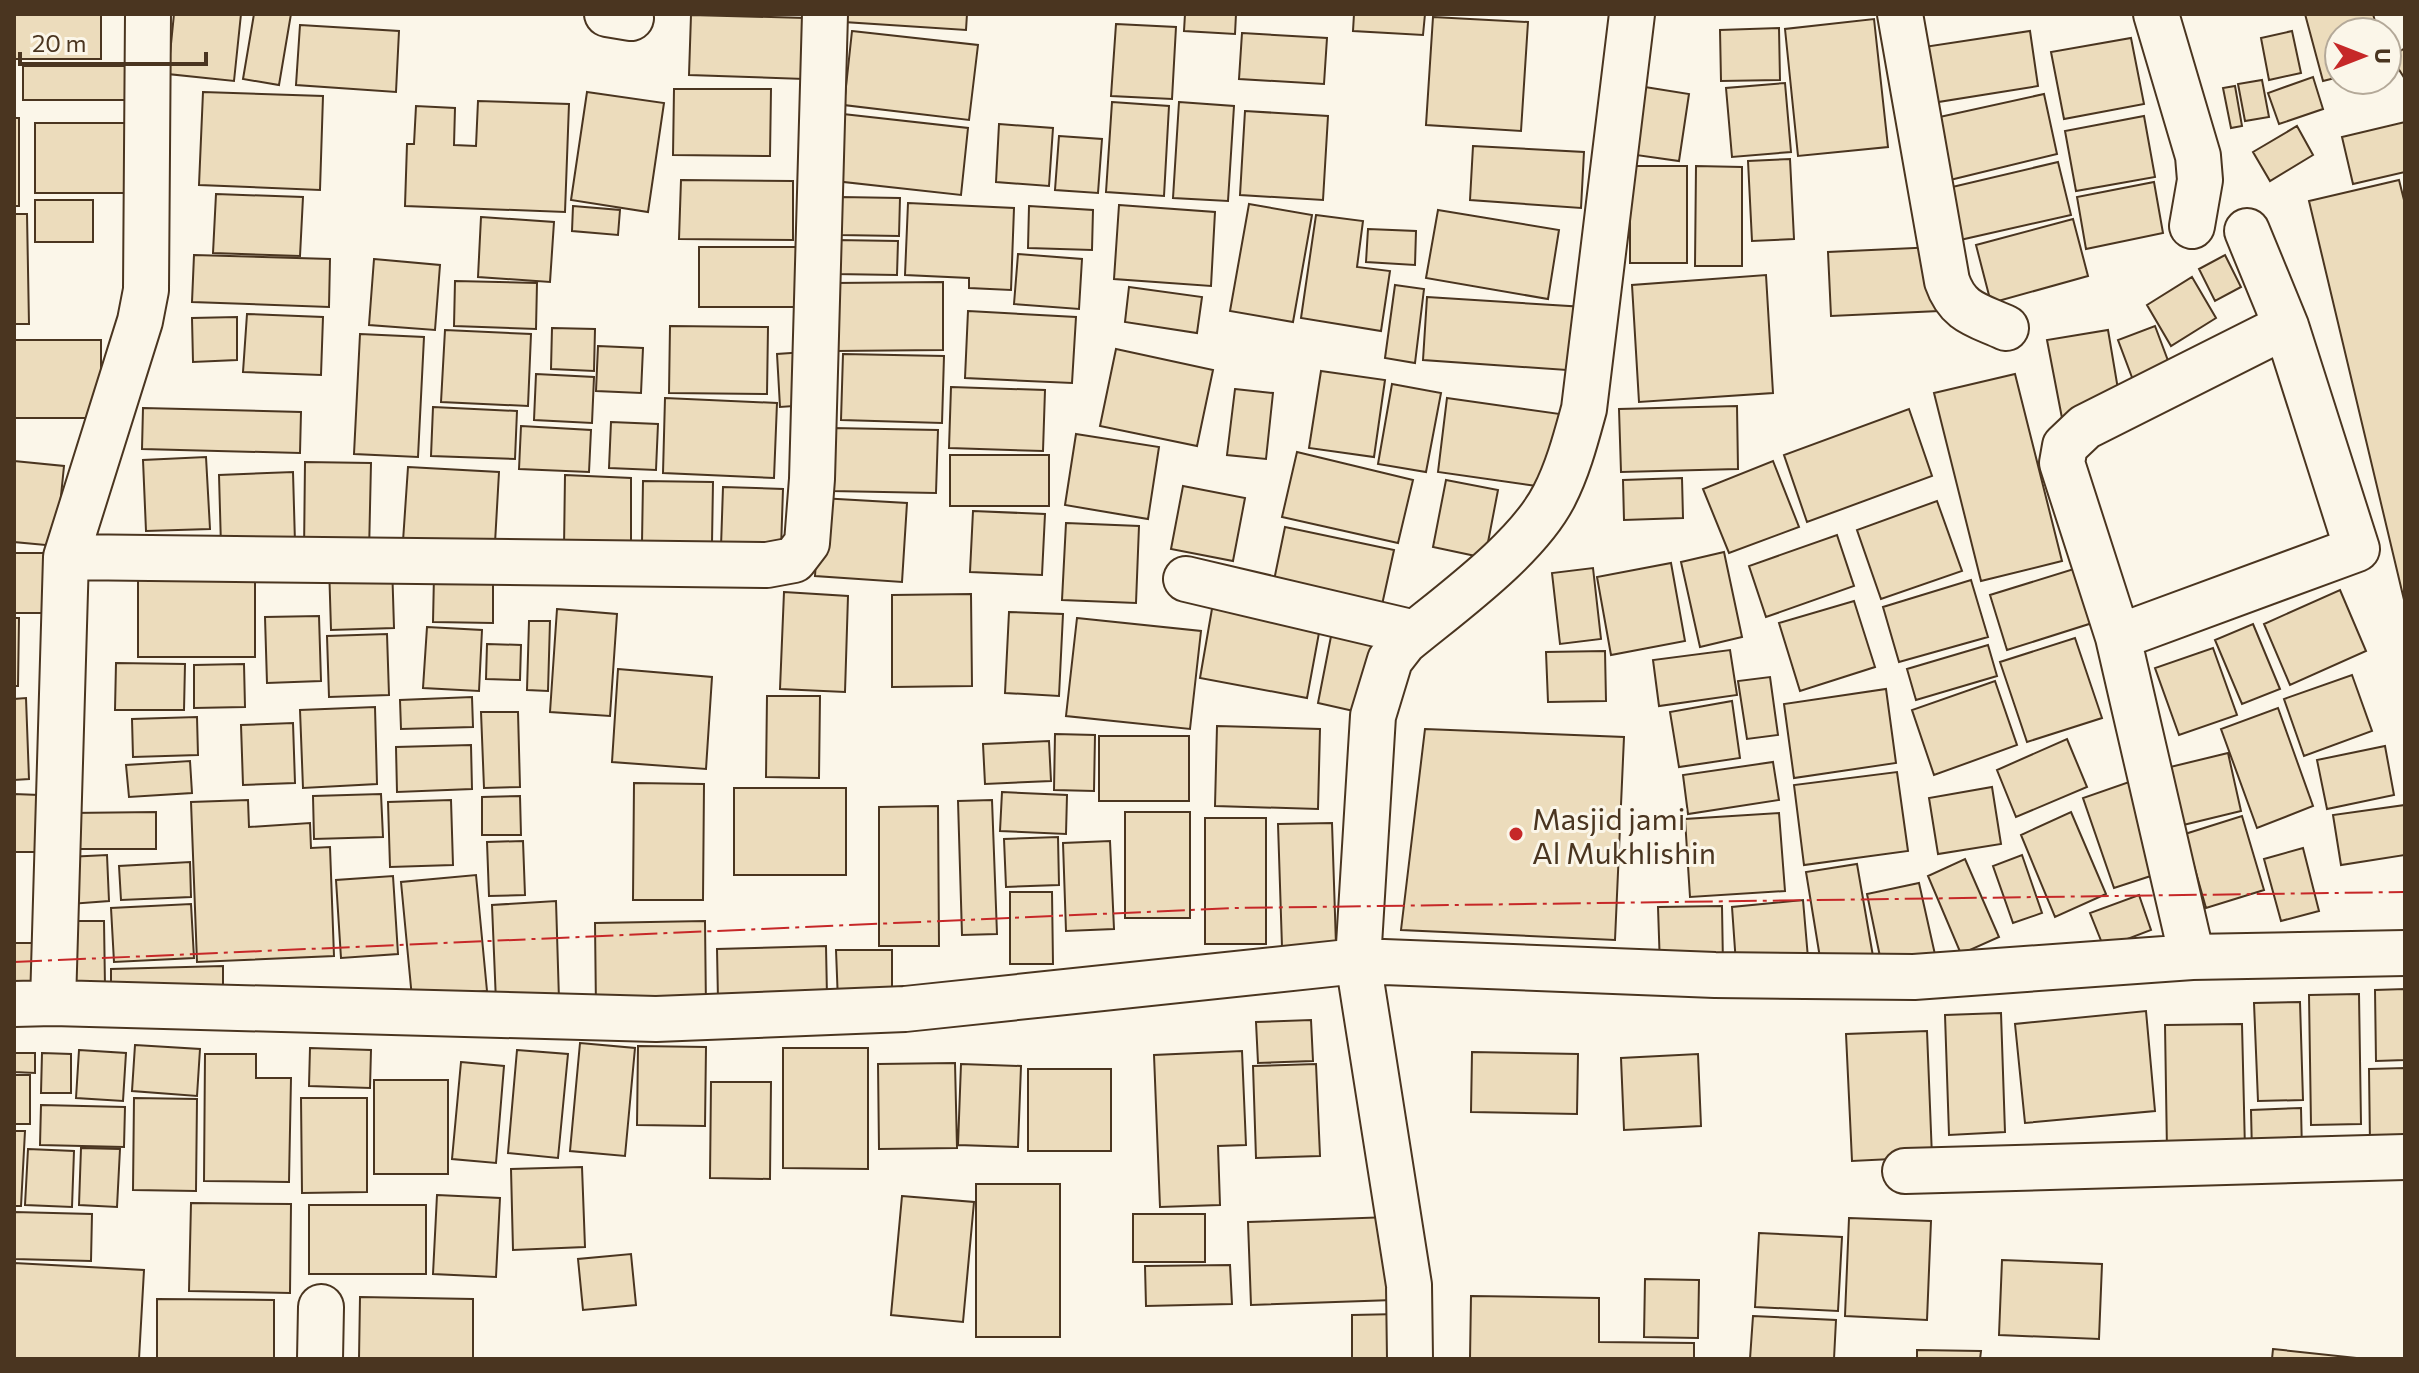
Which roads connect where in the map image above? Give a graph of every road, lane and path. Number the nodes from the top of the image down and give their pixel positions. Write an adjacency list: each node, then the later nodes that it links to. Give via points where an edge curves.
1 (148, 14): 10 (street, via 146,290)
2 (825, 14): 10 (street, via 812,479 807,543 794,560 767,565)
3 (1632, 14): 12 (street, via 1584,409 1572,449 1554,497 1524,540)
4 (1900, 14): 9 (street, via 1947,281 1965,310)
5 (2156, 14): 6 (street, via 2198,156 2200,180)
6 (2192, 226)
7 (2247, 231): 8 (street)
8 (2286, 326): 13 (street, via 2085,427 2065,446 2066,482); 13 (street, via 2357,549)
9 (2006, 328)
10 (66, 557): 17 (street)
11 (1186, 579): 12 (street)
12 (1415, 633): 16 (street, via 1390,660 1373,716)
13 (2118, 637): 15 (street)
14 (2405, 953): 15 (street)
15 (2192, 957): 16 (street, via 1914,977)
16 (1358, 961): 17 (street, via 905,1009 656,1019); 22 (street, via 1409,1285)
17 (33, 1004)
18 (2405, 1157): 19 (street)
19 (1905, 1171)
20 (321, 1307): 21 (street)
21 (320, 1359)
22 (1410, 1359)

